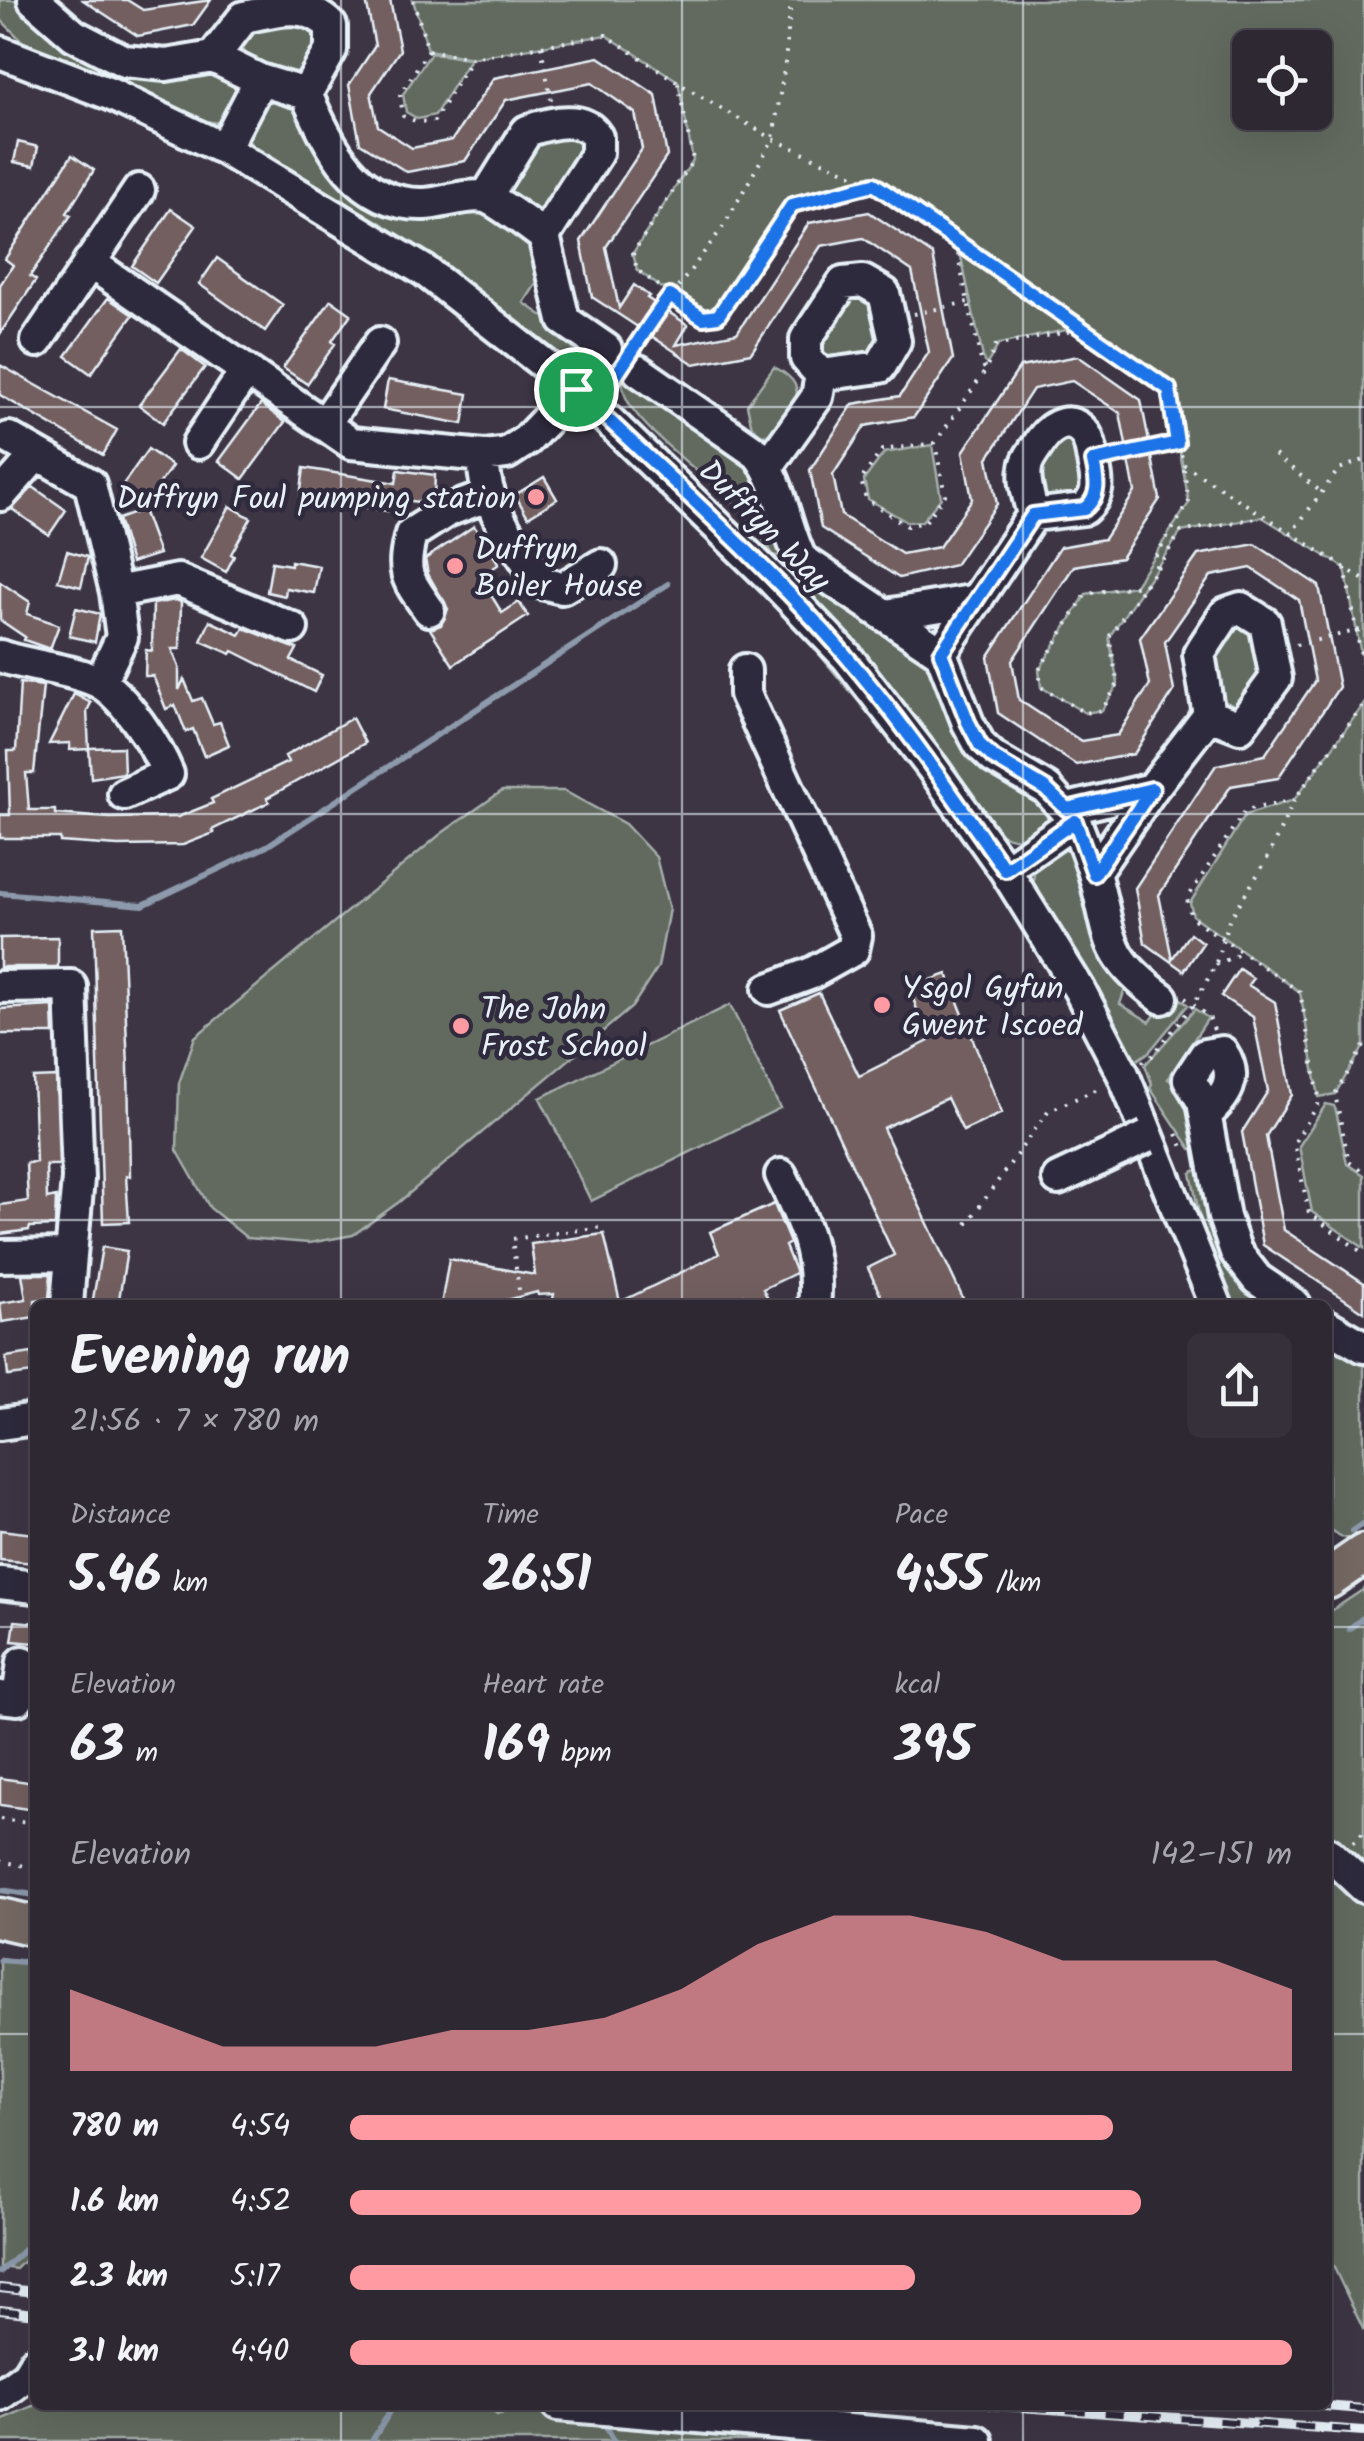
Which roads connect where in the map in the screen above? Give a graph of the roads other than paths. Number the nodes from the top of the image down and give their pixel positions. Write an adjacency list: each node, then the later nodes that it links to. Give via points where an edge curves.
1 (34, 0): 3 (street, via 74,35 124,60 166,65)
2 (0, 52): 6 (street, Duffryn Way, via 110,94)
3 (213, 57): 4 (street); 5 (street, via 244,17 293,6 309,10 331,26 333,41)
4 (260, 80): 5 (street); 6 (street)
5 (306, 94): 8 (street, via 333,150 371,191 419,205)
6 (224, 149): 15 (street, Duffryn Way, via 424,271)
7 (139, 190): 10 (street)
8 (486, 197): 9 (street); 9 (street, via 532,129 570,122 594,131 594,161)
9 (544, 236): 21 (street, via 564,320 625,357)
10 (88, 262): 11 (street); 13 (street)
11 (36, 340)
12 (380, 342): 16 (street)
13 (246, 371): 16 (street); 18 (street)
14 (821, 374): 14 (street, via 806,358 806,339 843,283 863,281 884,293 894,342 880,367); 21 (street, via 817,397)
15 (576, 389): 20 (street, via 526,440 507,453); 39 (street, Duffryn Way, via 847,657)
16 (324, 424): 20 (street, via 350,443)
17 (9, 438): 19 (street)
18 (198, 443)
19 (37, 454): 22 (street); 26 (street, via 90,484)
20 (484, 456): 23 (street)
21 (768, 466): 29 (street, via 801,559)
22 (0, 495)
23 (488, 496): 25 (street, via 542,583 562,588); 28 (street, via 411,534 406,578)
24 (1033, 515): 24 (street, via 1024,471 1049,429 1067,423 1082,430 1098,488 1089,505); 27 (street)
25 (601, 565)
26 (116, 592): 30 (street, via 178,580); 34 (street, via 122,637)
27 (977, 600): 29 (street); 31 (street)
28 (430, 610)
29 (886, 615): 31 (street)
30 (292, 628)
31 (941, 653): 38 (street, via 980,745 1046,789)
32 (0, 656): 34 (street)
33 (745, 670): 42 (street, via 745,694 856,936 853,950)
34 (100, 683): 37 (street, via 129,710 168,774)
35 (1209, 716): 35 (street, via 1240,727 1276,678 1266,622 1241,608 1226,613 1200,654); 36 (street)
36 (1152, 789): 38 (street); 40 (street)
37 (124, 794)
38 (1071, 815): 39 (street); 40 (street)
39 (1005, 870): 45 (street, Duffryn Way, via 1123,1074)
40 (1094, 874): 43 (street, via 1114,950 1132,976)
41 (0, 988): 49 (street, via 70,986 78,1179)
42 (769, 989)
43 (1162, 998)
44 (1222, 1052): 53 (street, via 1205,1054 1189,1079 1206,1115 1224,1217 1236,1252 1256,1280)
45 (1139, 1140): 47 (street); 52 (street, Duffryn Way)
46 (781, 1175): 51 (street, via 811,1245)
47 (1058, 1179)
48 (0, 1256): 49 (street)
49 (71, 1256): 50 (street)
50 (67, 1300)
51 (814, 1300)
52 (1214, 1300)
53 (1287, 1300)
54 (1332, 1328): 55 (street)
55 (1364, 1347)
56 (30, 1420): 57 (street)
57 (0, 1424)
58 (0, 1583): 59 (street)
59 (30, 1586)
60 (23, 1662): 61 (street, via 18,1699)
61 (0, 1697)
62 (1332, 1857): 63 (street)
63 (1364, 1886)
64 (0, 1918): 65 (main road)
65 (30, 1925)
66 (30, 2372): 67 (street)
67 (0, 2395)
68 (616, 2410): 69 (street)
69 (977, 2441)

